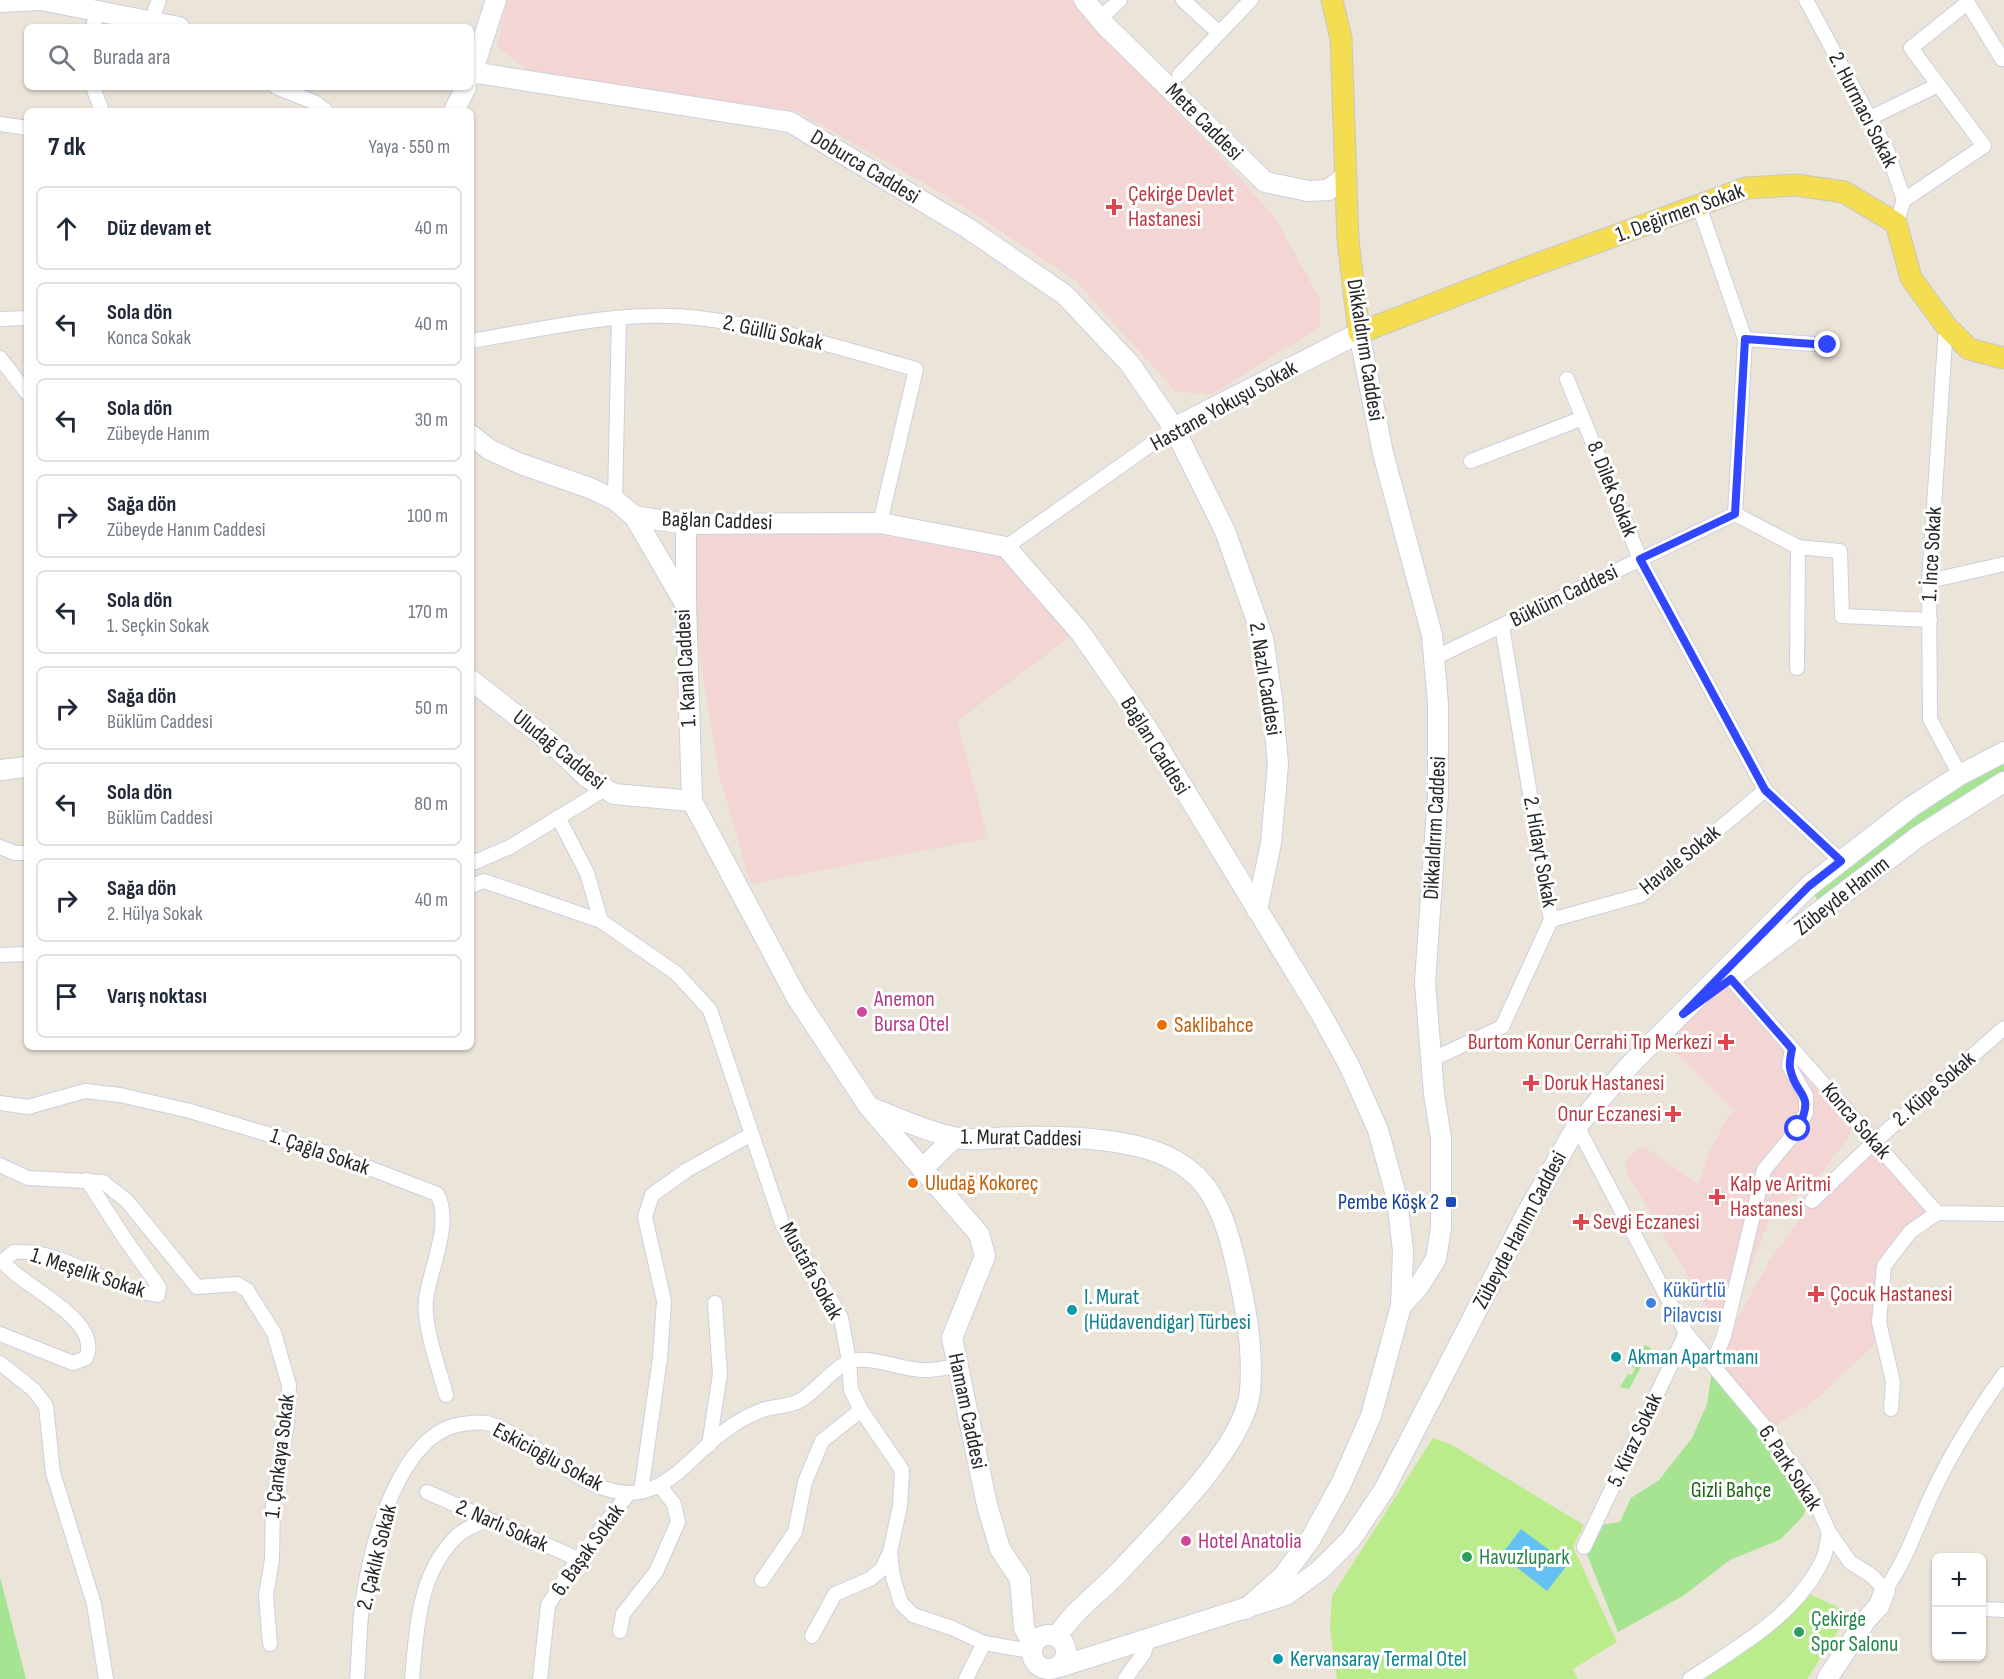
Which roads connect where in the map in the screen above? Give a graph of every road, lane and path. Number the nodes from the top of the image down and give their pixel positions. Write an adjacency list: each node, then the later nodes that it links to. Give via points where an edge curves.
1 (40, 0): 11 (main road); 13 (main road)
2 (159, 0): 14 (street)
3 (496, 0): 18 (main road)
4 (1084, 0): 31 (main road, Mete Caddesi, via 1265,182 1328,190)
5 (1120, 0): 12 (street)
6 (1183, 0): 16 (street)
7 (1251, 0): 16 (street)
8 (1332, 0): 31 (main road, Dikkaldırım Caddesi, via 1341,38)
9 (1806, 0): 28 (street, 2. Hurmacı Sokak)
10 (1967, 1): 17 (street); 21 (street, via 1911,48)
11 (0, 2)
12 (1106, 13)
13 (95, 20): 14 (main road)
14 (151, 21): 15 (main road)
15 (165, 24)
16 (1220, 33): 19 (street)
17 (2002, 59)
18 (474, 65)
19 (1179, 75)
20 (474, 78): 48 (main road, Doburca Caddesi, via 790,122 969,229 1065,295 1130,364)
21 (1938, 85): 28 (street); 32 (street, via 1984,146)
22 (94, 90): 25 (street)
23 (284, 90): 26 (street)
24 (464, 90): 27 (main road)
25 (101, 108)
26 (322, 108)
27 (455, 108)
28 (1870, 118): 32 (street, 2. Hurmacı Sokak, via 1887,150)
29 (0, 124): 30 (street)
30 (24, 128)
31 (1345, 177): 39 (main road, Dikkaldırım Caddesi)
32 (1904, 200): 34 (street)
33 (1699, 206): 34 (main road, 1. Değirmen Sokak, via 1746,188 1796,185 1844,192); 39 (main road, 1. Değirmen Sokak); 40 (street)
34 (1896, 223): 38 (main road, via 1911,278)
35 (24, 318): 37 (street)
36 (619, 318): 41 (street, 2. Güllü Sokak); 51 (street); 54 (street, 2. Güllü Sokak, via 697,318 802,338 916,369)
37 (0, 319)
38 (1946, 326): 44 (main road, via 1969,349); 60 (street, 1. İnce Sokak)
39 (1359, 333): 48 (main road, Hastane Yokuşu Sokak); 64 (main road, Dikkaldırım Caddesi, via 1383,453 1432,635)
40 (1745, 339): 42 (street); 52 (street)
41 (474, 341)
42 (1828, 345)
43 (0, 358): 46 (street)
44 (2004, 358)
45 (1567, 379): 47 (street, 8. Dilek Sokak)
46 (24, 389)
47 (1583, 418): 50 (street, 8. Dilek Sokak); 58 (street, 8. Dilek Sokak)
48 (1174, 428): 57 (street, Hastane Yokuşu Sokak); 82 (main road, 2. Nazlı Caddesi, via 1225,531 1263,638 1278,764 1271,843)
49 (474, 437): 51 (main road, 1. Kanal Caddesi, via 490,450 521,464)
50 (1471, 460)
51 (615, 500): 53 (main road, 1. Kanal Caddesi)
52 (1735, 514): 56 (street); 58 (street, Büklüm Caddesi)
53 (634, 516): 55 (main road, Bağlan Caddesi); 61 (main road, 1. Kanal Caddesi)
54 (880, 523): 55 (main road, Bağlan Caddesi); 57 (main road, Bağlan Caddesi)
55 (686, 524): 61 (main road)
56 (1798, 547): 62 (street, via 1840,551 1842,616); 65 (street)
57 (1006, 548): 82 (main road, Bağlan Caddesi, via 1080,632 1145,725)
58 (1640, 559): 63 (street, Büklüm Caddesi); 73 (street, 8. Dilek Sokak)
59 (2004, 564): 60 (street)
60 (1929, 581): 62 (street, 1. İnce Sokak)
61 (686, 605): 74 (main road, 1. Kanal Caddesi)
62 (1929, 620): 70 (street, 1. İnce Sokak, via 1930,719)
63 (1502, 626): 64 (street, Büklüm Caddesi); 83 (street, 2. Hidayt Sokak)
64 (1434, 658): 91 (main road, Dikkaldırım Caddesi, via 1438,795 1425,984)
65 (1797, 668)
66 (474, 682): 72 (main road, Uludağ Caddesi)
67 (2004, 752): 70 (main road, Zübeyde Hanım Caddesi)
68 (24, 767): 69 (main road)
69 (0, 770)
70 (1960, 775): 79 (main road, Zübeyde Hanım Caddesi)
71 (2004, 782): 87 (main road, Zübeyde Hanım, via 1919,836)
72 (605, 789): 74 (main road, Uludağ Caddesi, via 614,794); 75 (street)
73 (1765, 790): 79 (street, 8. Dilek Sokak); 83 (street, Havale Sokak, via 1641,895)
74 (692, 801): 93 (main road, via 798,998)
75 (558, 817): 78 (street, via 510,847); 84 (street, via 587,873)
76 (0, 847): 77 (street)
77 (24, 853)
78 (474, 860)
79 (1841, 861): 88 (main road, Zübeyde Hanım Caddesi, via 1809,886)
80 (474, 865): 81 (street)
81 (478, 883): 84 (street, Mustafa Sokak)
82 (1257, 910): 105 (main road, Bağlan Caddesi, via 1321,1014 1378,1130 1397,1199 1403,1251)
83 (1551, 920): 91 (street, 2. Hidayt Sokak, via 1502,1027)
84 (601, 921): 95 (street, Mustafa Sokak, via 676,973 710,1010)
85 (24, 954): 86 (street)
86 (0, 955)
87 (1731, 979): 88 (main road, Zübeyde Hanım); 90 (street, Konca Sokak)
88 (1683, 1014): 94 (main road, Zübeyde Hanım Caddesi, via 1628,1066)
89 (2004, 1028): 97 (street, 2. Küpe Sokak)
90 (1792, 1049): 97 (street, Konca Sokak); 110 (street, via 1790,1066 1806,1096 1806,1112 1798,1129 1764,1170 1724,1336)
91 (1431, 1060): 105 (main road, Dikkaldırım Caddesi, via 1441,1138 1441,1228 1436,1259)
92 (0, 1103): 113 (street, 1. Çağla Sokak, via 28,1107 85,1091 120,1095 267,1134 437,1194 442,1203 442,1219 426,1300)
93 (869, 1107): 96 (main road, 1. Murat Caddesi); 99 (main road, Hamam Caddesi)
94 (1577, 1126): 106 (street, 6. Park Sokak); 128 (main road, Zübeyde Hanım Caddesi, via 1527,1213 1384,1490 1351,1539 1320,1570 1286,1595)
95 (752, 1134): 108 (street, Mustafa Sokak, via 783,1226 841,1318); 120 (street, via 687,1170 652,1195 645,1217 664,1301 656,1390)
96 (954, 1138): 99 (main road); 134 (main road, 1. Murat Caddesi, via 1072,1136 1138,1147 1184,1163 1207,1187 1226,1221 1246,1305 1250,1393 1232,1442 1119,1571 1069,1618)
97 (1874, 1142): 101 (street, 2. Küpe Sokak); 102 (street, Konca Sokak)
98 (0, 1165): 100 (street, 1. Çankaya Sokak, via 28,1178)
99 (922, 1169): 111 (main road, Hamam Caddesi, via 979,1234 985,1256 952,1338)
100 (87, 1180): 107 (street, 1. Meşelik Sokak, via 159,1287 158,1295 140,1293 47,1256 14,1252 4,1260 6,1265 68,1313 83,1334 88,1353 86,1358 73,1363); 136 (street, 1. Çankaya Sokak, via 103,1182 127,1201 197,1287 237,1284 247,1290 274,1334 289,1385 287,1424 273,1502 272,1560 266,1595)
101 (1812, 1201)
102 (1937, 1213): 103 (street); 114 (street, via 1910,1232 1884,1266 1879,1322 1893,1382)
103 (2004, 1214)
104 (715, 1303): 117 (street, via 720,1374)
105 (1401, 1306): 128 (main road, Dikkaldırım Caddesi, via 1371,1416 1341,1484 1310,1540 1282,1576)
106 (1686, 1333): 110 (street, 6. Park Sokak); 123 (street, 5. Kiraz Sokak)
107 (0, 1334)
108 (849, 1361): 111 (street, via 873,1361 924,1371); 115 (street, Mustafa Sokak, via 851,1390); 117 (street, via 800,1401 764,1410)
109 (0, 1363): 138 (street, via 34,1390 45,1406 53,1473 94,1604)
110 (1713, 1363): 122 (street, 6. Park Sokak, via 1810,1490)
111 (958, 1366): 137 (main road, Hamam Caddesi, via 987,1505 1000,1549 1020,1579 1024,1628)
112 (2004, 1374): 127 (street, via 1968,1424 1932,1494 1903,1564)
113 (446, 1395)
114 (1891, 1409)
115 (861, 1410): 124 (street, Mustafa Sokak, via 902,1470 900,1506); 126 (street, via 822,1441 805,1482 795,1532)
116 (453, 1425): 120 (street, Eskicioğlu Sokak, via 489,1423 618,1494); 139 (street, 2. Çaklık Sokak, via 423,1444 399,1480 383,1517 361,1614)
117 (709, 1444): 118 (street)
118 (660, 1486): 120 (street); 131 (street, via 674,1504 678,1522 656,1572 623,1614)
119 (427, 1492): 121 (street, 2. Narlı Sokak)
120 (635, 1493): 125 (street, 6. Başak Sokak)
121 (486, 1520): 125 (street, 2. Narlı Sokak); 140 (street, via 458,1534 430,1572 418,1622)
122 (1829, 1532): 127 (street, 6. Park Sokak, via 1850,1563 1872,1576); 144 (street, via 1823,1558 1794,1605)
123 (1584, 1547)
124 (890, 1552): 132 (street, via 882,1569 870,1579 835,1594); 135 (street, Mustafa Sokak, via 901,1603 913,1615)
125 (578, 1559): 141 (street, 6. Başak Sokak, via 548,1605)
126 (762, 1580)
127 (1885, 1590): 145 (main road, via 1879,1606)
128 (1246, 1609): 133 (main road, Zübeyde Hanım Caddesi)
129 (1986, 1609): 130 (street)
130 (2004, 1610)
131 (620, 1631)
132 (812, 1636)
133 (1149, 1637): 134 (main road); 137 (main road); 143 (street, via 1144,1653)
134 (1061, 1641): 137 (main road, via 1065,1657); 137 (main road, via 1046,1635)
135 (984, 1643): 137 (street, Mustafa Sokak); 142 (street)
136 (270, 1644)
137 (1044, 1665)
138 (106, 1679)
139 (357, 1679)
140 (412, 1679)
141 (540, 1679)
142 (966, 1679)
143 (1125, 1679)
144 (1690, 1679)
145 (1827, 1679)

